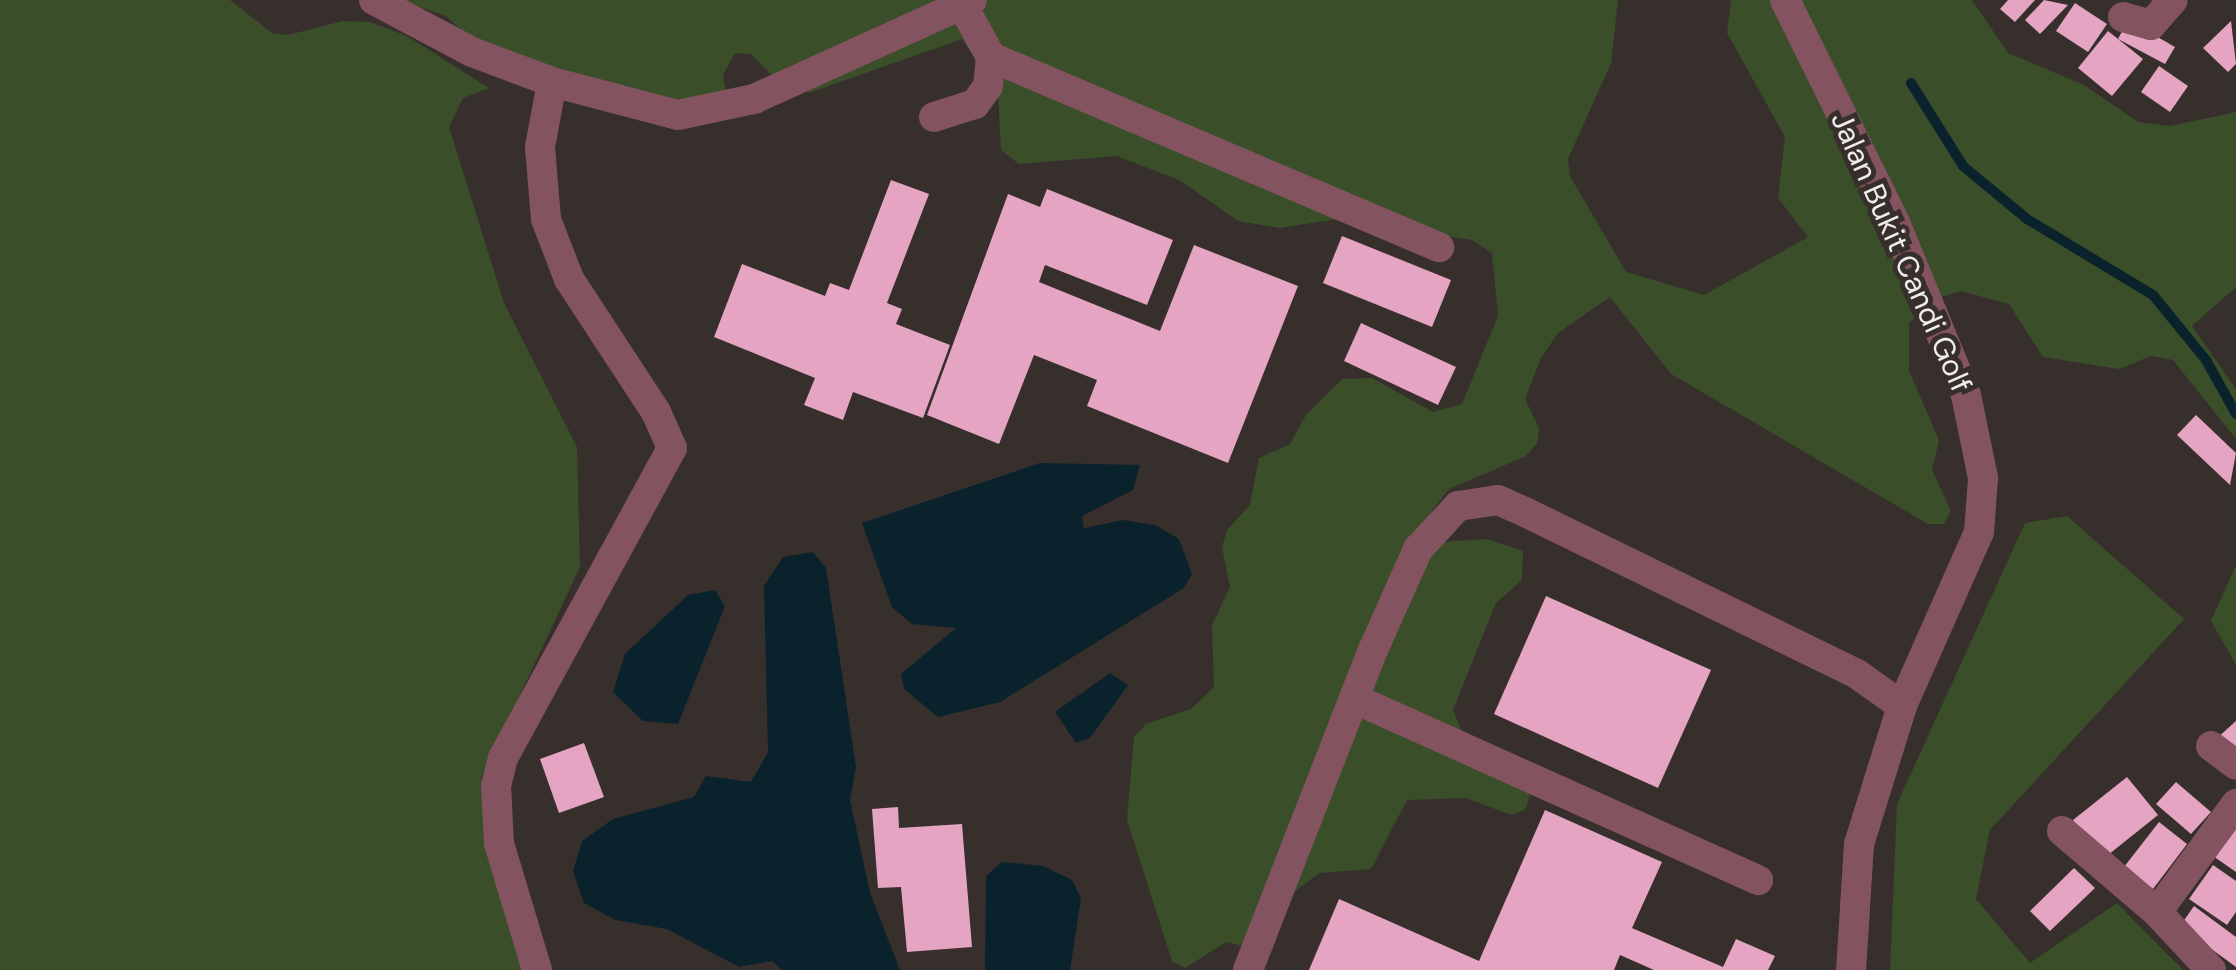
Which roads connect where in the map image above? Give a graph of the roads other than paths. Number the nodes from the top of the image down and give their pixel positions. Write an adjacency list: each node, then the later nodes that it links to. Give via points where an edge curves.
1 (374, 0): 7 (street, via 472,52)
2 (1785, 0): 11 (street, Jalan Bukit Candi Golf, via 1896,224 1966,396 1984,478 1979,532)
3 (2173, 0): 5 (street, via 2151,26)
4 (968, 4): 6 (street); 7 (street, via 711,112 678,115)
5 (2123, 17)
6 (991, 57): 8 (street, via 988,86 975,104); 9 (street)
7 (552, 82): 18 (street, via 540,163 546,219 568,279 656,412 672,448 502,758 496,786 499,844)
8 (934, 117)
9 (1439, 246)
10 (1355, 700): 11 (street, via 1430,534 1458,506 1498,500 1857,674); 16 (street); 19 (street)
11 (1902, 706): 20 (street, Jalan Bukit Candi Golf, via 1858,844)
12 (2210, 746): 13 (street)
13 (2236, 766)
14 (2236, 804): 17 (street)
15 (2062, 831): 17 (street)
16 (1758, 880)
17 (2157, 912): 21 (street)
18 (537, 970)
19 (1248, 970)
20 (1852, 970)
21 (2211, 970)

